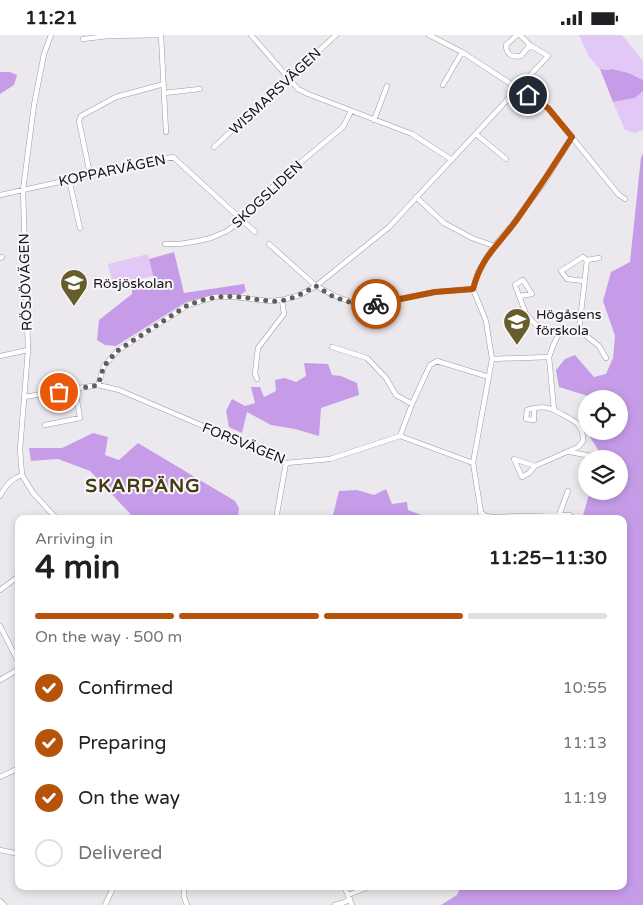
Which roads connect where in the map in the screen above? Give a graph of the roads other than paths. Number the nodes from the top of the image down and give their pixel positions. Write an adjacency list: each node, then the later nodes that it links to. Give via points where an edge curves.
1 (45, 35): 7 (street)
2 (161, 35): 8 (street); 12 (street)
3 (251, 35): 11 (street)
4 (336, 35): 11 (street, WISMARSVÄGEN)
5 (429, 35): 10 (street)
6 (519, 35): 9 (street); 9 (street, via 506,45 508,54 521,56)
7 (51, 36): 28 (street, RÖSJÖVÄGEN, via 34,105)
8 (83, 39)
9 (530, 45): 16 (street, via 548,56)
10 (462, 52): 13 (street); 16 (street)
11 (288, 78): 18 (street, via 298,89); 23 (street, WISMARSVÄGEN)
12 (164, 84): 17 (street); 26 (street, via 116,97 81,116 79,121)
13 (443, 85)
14 (387, 86): 19 (street)
15 (200, 89): 17 (street)
16 (520, 89): 21 (street); 22 (street, via 548,108)
17 (164, 93): 20 (street)
18 (351, 111): 19 (street); 32 (street, SKOGSLIDEN, via 343,127 277,182)
19 (374, 119): 25 (street, via 412,134)
20 (166, 131)
21 (476, 134): 24 (street); 25 (street)
22 (572, 137): 31 (street); 37 (street, via 539,188)
23 (214, 147)
24 (506, 159)
25 (452, 160): 30 (street)
26 (90, 174): 27 (street, KOPPARVÄGEN); 32 (street, KOPPARVÄGEN, via 173,157)
27 (69, 179): 28 (street, KOPPARVÄGEN); 33 (street)
28 (23, 190): 29 (street, KOPPARVÄGEN); 48 (street, RÖSJÖVÄGEN)
29 (0, 195)
30 (416, 197): 37 (street, via 444,223); 41 (street, via 389,227)
31 (625, 199)
32 (242, 220): 34 (street, KOPPARVÄGEN); 35 (street, SKOGSLIDEN, via 211,238 180,245)
33 (80, 228)
34 (255, 232)
35 (165, 244)
36 (269, 244): 41 (street)
37 (494, 246): 42 (street, via 478,272)
38 (600, 258): 39 (street)
39 (587, 260): 40 (street); 40 (street, via 582,257 562,271 567,279)
40 (584, 281): 45 (street)
41 (316, 286): 42 (street, via 334,297 362,306 435,292); 44 (street)
42 (473, 289): 52 (street, via 486,321)
43 (520, 296): 46 (street, via 526,314 536,325)
44 (282, 301): 54 (street, via 284,314 258,348); 55 (street, via 214,297 188,305 117,351 104,366)
45 (579, 330): 46 (street); 51 (street, via 600,346)
46 (558, 335): 50 (street)
47 (332, 347): 58 (street, via 367,358 386,378 396,395)
48 (28, 350): 49 (street); 57 (street, RÖSJÖVÄGEN)
49 (0, 355)
50 (549, 357): 52 (street); 60 (street)
51 (606, 358)
52 (492, 359): 53 (street)
53 (488, 377): 58 (street, via 437,361 430,365); 68 (street)
54 (257, 379)
55 (98, 385): 56 (street, FORSVÄGEN); 67 (street, FORSVÄGEN, via 119,390)
56 (75, 389): 57 (street, FORSVÄGEN); 62 (street, via 80,418)
57 (24, 397): 70 (street, RÖSJÖVÄGEN, via 20,449)
58 (412, 404): 63 (street)
59 (534, 408): 60 (street, via 543,406)
60 (554, 410): 61 (street)
61 (578, 424)
62 (44, 425)
63 (400, 437): 67 (street, FORSVÄGEN, via 330,459); 68 (street)
64 (582, 440): 65 (street)
65 (568, 452): 66 (street); 69 (street)
66 (578, 454)
67 (286, 463): 75 (street)
68 (473, 463): 73 (street)
69 (535, 466): 69 (street, via 528,464 514,459 522,477)
70 (22, 475): 72 (street, via 6,484); 74 (street, RÖSJÖVÄGEN)
71 (568, 491): 78 (street)
72 (0, 496)
73 (480, 512): 76 (street); 77 (street)
74 (53, 515)
75 (277, 515)
76 (481, 515)
77 (484, 515)
78 (559, 515): 79 (street)
79 (570, 515)
80 (15, 579): 81 (street)
81 (0, 590)
82 (0, 626): 83 (street)
83 (15, 655)
84 (15, 671): 85 (street)
85 (0, 680)
86 (15, 770): 87 (street)
87 (0, 777)
88 (0, 850): 89 (street)
89 (15, 853)
90 (112, 890): 97 (street)
91 (184, 890): 98 (street)
92 (346, 890): 94 (street)
93 (363, 890): 94 (street)
94 (349, 897): 99 (street); 100 (street)
95 (0, 901): 96 (street)
96 (4, 905)
97 (104, 905)
98 (187, 905)
99 (335, 905)
100 (352, 905)

